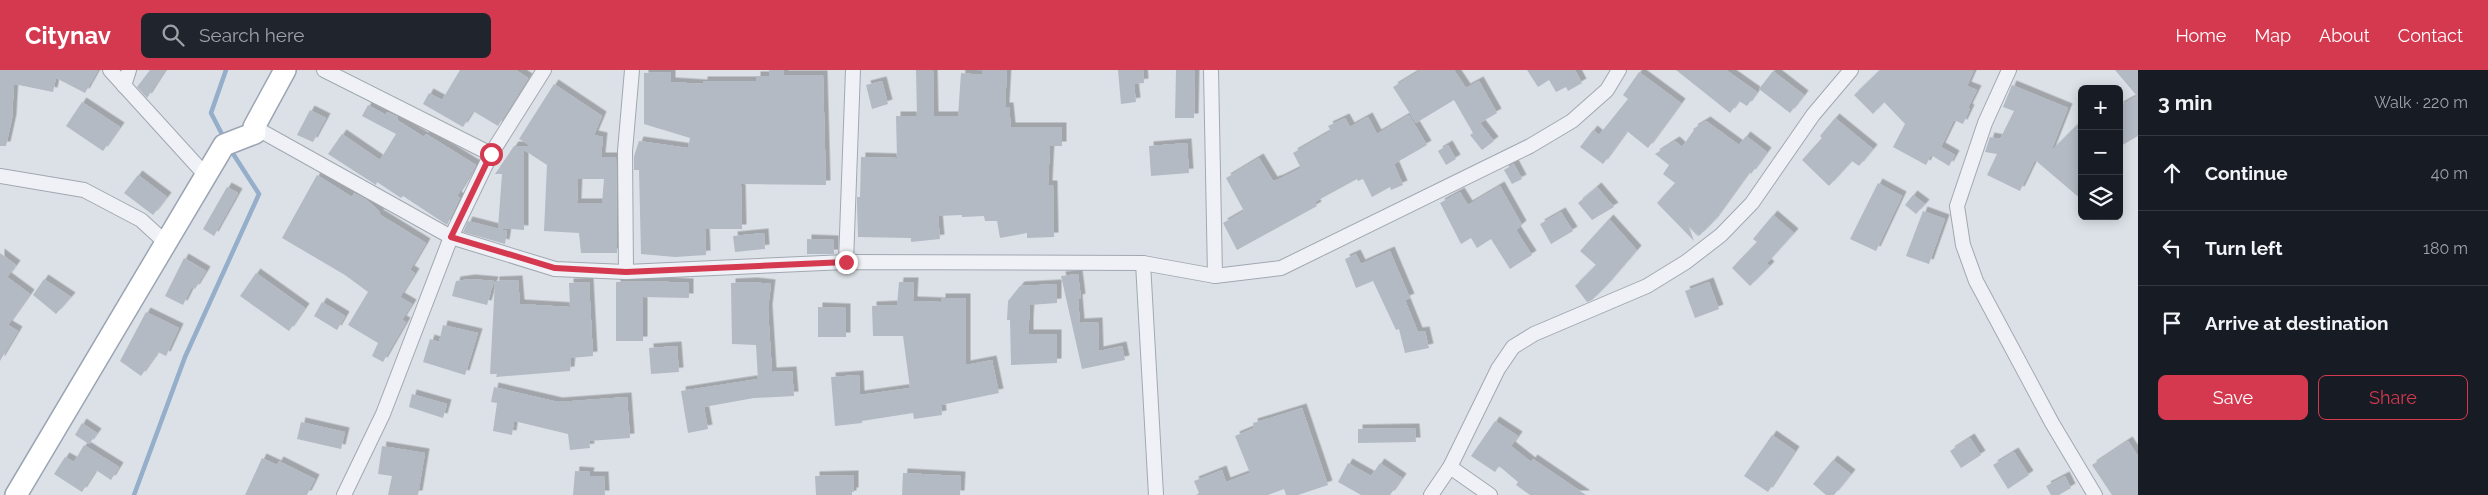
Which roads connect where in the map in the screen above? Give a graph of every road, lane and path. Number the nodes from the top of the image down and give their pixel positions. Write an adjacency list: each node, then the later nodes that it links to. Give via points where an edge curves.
1 (110, 70): 12 (street)
2 (129, 70): 12 (street)
3 (285, 70): 13 (main road)
4 (324, 70): 14 (street)
5 (544, 70): 14 (street)
6 (632, 70): 21 (street, via 625,151)
7 (853, 70): 19 (street)
8 (1211, 70): 22 (street)
9 (1619, 70): 22 (street, via 1607,90 1572,121 1530,146 1281,268)
10 (1851, 70): 23 (street, via 1813,115 1752,204 1722,235 1647,286 1534,334 1513,347 1498,369)
11 (2009, 70): 29 (street, via 1985,123 1957,206 1963,245 1981,289 2052,423)
12 (124, 86): 15 (street, via 200,169)
13 (254, 130): 15 (main road, via 224,145); 17 (street)
14 (491, 154): 17 (street)
15 (211, 168): 18 (main road)
16 (0, 176): 18 (street, via 84,190 141,220)
17 (451, 237): 21 (street, via 555,268); 25 (street, via 383,414)
18 (165, 242): 24 (main road)
19 (846, 262): 20 (street); 21 (street)
20 (1143, 263): 22 (street); 26 (street)
21 (626, 272)
22 (1215, 276)
23 (1450, 467): 27 (street); 28 (street)
24 (16, 495)
25 (344, 495)
26 (1156, 495)
27 (1431, 495)
28 (1490, 495)
29 (2095, 495)

